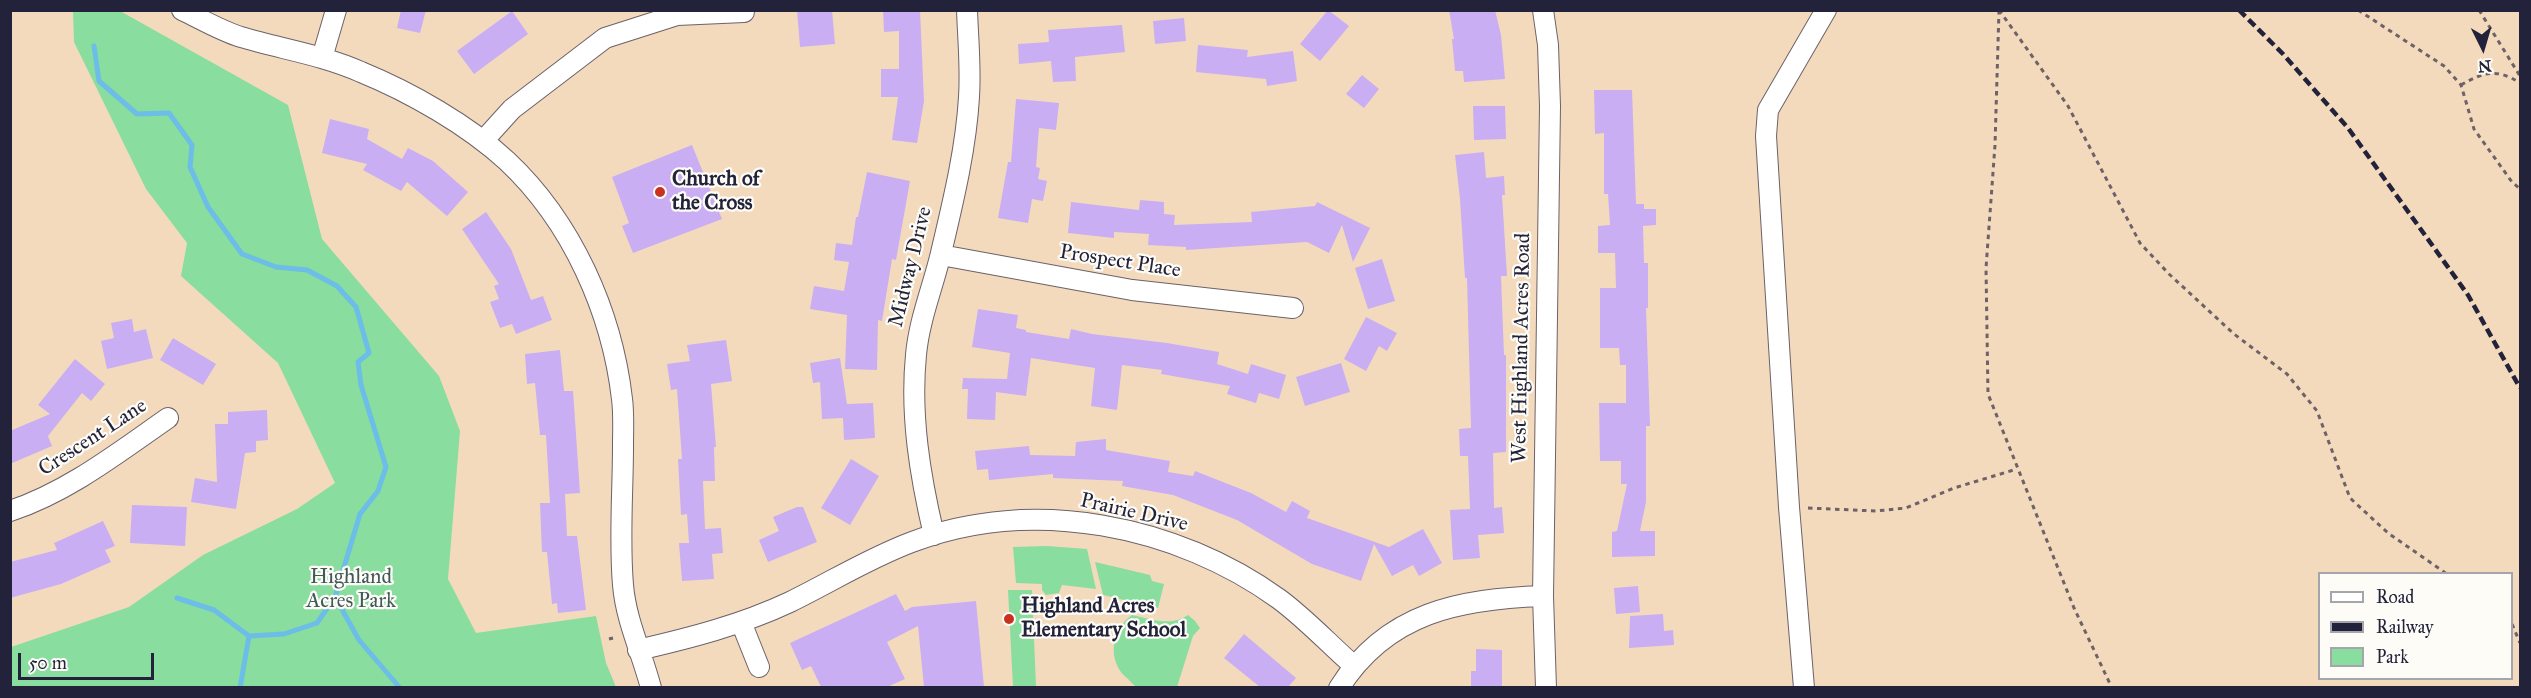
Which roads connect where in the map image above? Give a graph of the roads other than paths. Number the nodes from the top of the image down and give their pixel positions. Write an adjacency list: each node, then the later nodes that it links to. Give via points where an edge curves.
1 (182, 10): 7 (street, via 239,36)
2 (336, 10): 7 (street)
3 (967, 10): 9 (street, Midway Drive, via 966,126)
4 (1543, 10): 14 (street, West Highland Acres Road, via 1550,106)
5 (1826, 10): 22 (street, via 1768,110 1766,136)
6 (744, 12): 8 (street, via 677,15 605,38 512,109)
7 (322, 58): 8 (street, via 362,72 426,104)
8 (483, 141): 16 (street, via 522,176 564,233 587,273 609,335 622,402 623,583)
9 (941, 255): 10 (street, Prospect Place, via 1132,290); 13 (street, Midway Drive, via 915,358 918,454)
10 (1293, 308)
11 (168, 418): 12 (street, Crescent Lane, via 37,502)
12 (10, 511)
13 (934, 535): 15 (street, Prairie Drive); 17 (street, Prairie Drive, via 986,524 1059,520 1106,526 1176,544 1230,569 1279,599)
14 (1543, 596): 17 (street, via 1483,600 1441,609 1394,632); 21 (street, West Highland Acres Road)
15 (741, 622): 16 (street, Prairie Drive); 18 (street)
16 (638, 650): 19 (street)
17 (1354, 666): 20 (street)
18 (759, 667)
19 (651, 687)
20 (1339, 687)
21 (1546, 687)
22 (1804, 687)

